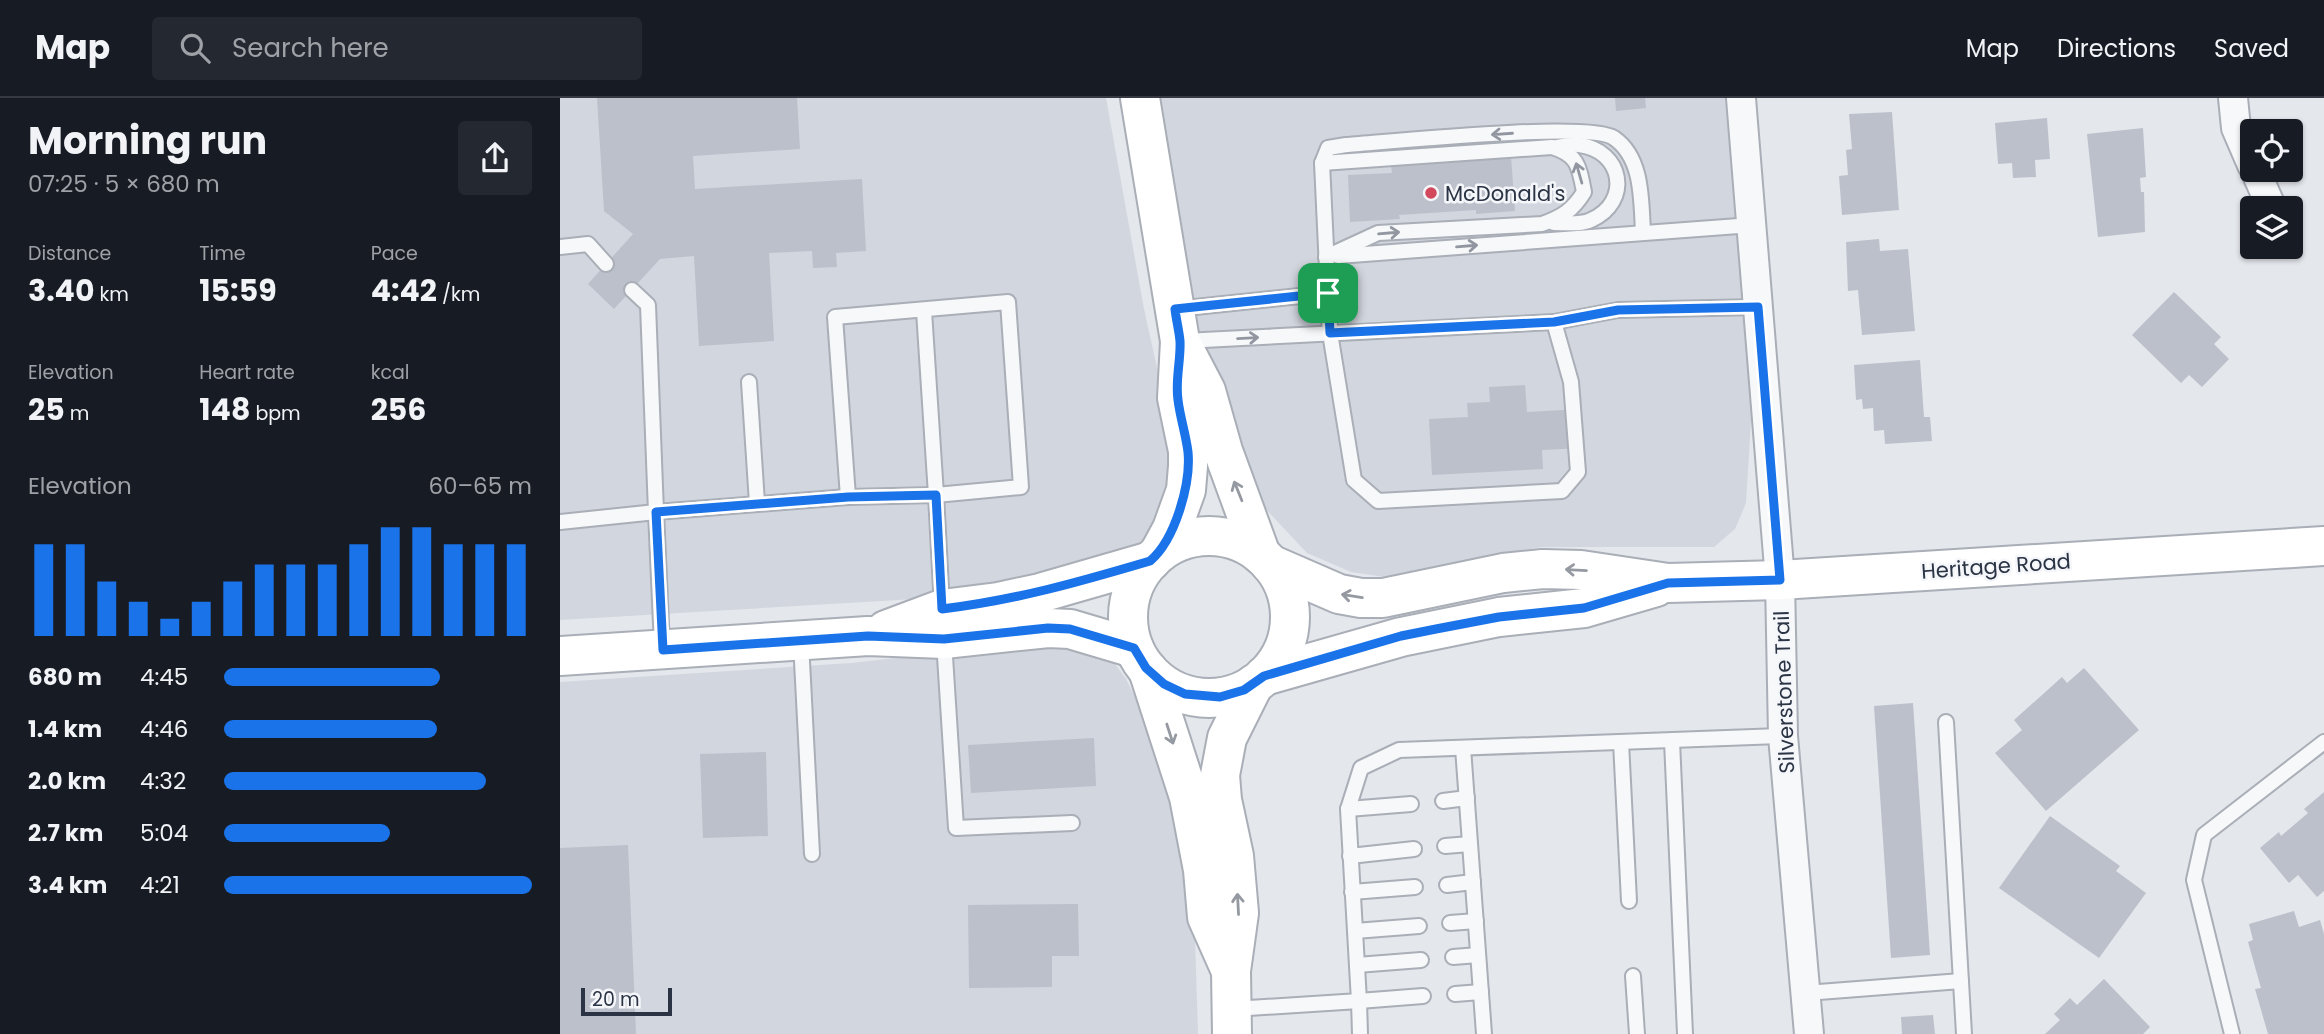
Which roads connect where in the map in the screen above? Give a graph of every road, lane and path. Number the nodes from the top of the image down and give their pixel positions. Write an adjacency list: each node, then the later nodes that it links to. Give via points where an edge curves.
1 (1140, 98): 18 (main road)
2 (1741, 98): 8 (street, Silverstone Trail)
3 (2233, 98): 4 (street)
4 (2240, 137)
5 (1552, 148): 6 (lane); 7 (lane, one-way to 5, via 1561,217 1584,192 1577,162 1567,152); 7 (lane, via 1578,145 1607,157 1617,169 1618,185 1604,213 1589,222)
6 (1322, 163): 9 (lane, one-way to 6, via 1632,156 1612,136 1568,130 1346,145 1328,148); 11 (lane)
7 (1542, 223): 11 (lane, one-way to 7, via 1378,233)
8 (1752, 225): 9 (lane); 15 (street, Silverstone Trail)
9 (1643, 232): 11 (lane, one-way to 9)
10 (560, 247): 12 (lane, via 588,244)
11 (1326, 257): 14 (lane)
12 (606, 264)
13 (632, 290): 24 (lane, via 648,305)
14 (1328, 293): 18 (lane); 19 (lane)
15 (1758, 307): 17 (lane, via 1618,310); 29 (street, Silverstone Trail)
16 (924, 311): 21 (lane); 21 (lane, via 1008,302 1021,487); 22 (lane, via 835,317)
17 (1554, 322): 19 (lane); 19 (lane, via 1570,382 1578,472 1562,491 1378,500 1354,480)
18 (1177, 325): 19 (lane, one-way to 19); 27 (main road, via 1177,398 1188,451 1186,490 1172,529); 28 (main road, one-way to 18, via 1223,451 1206,391)
19 (1330, 333)
20 (749, 382): 23 (lane)
21 (936, 495): 22 (lane); 31 (lane)
22 (848, 497): 23 (lane)
23 (757, 503): 24 (lane)
24 (656, 512): 25 (lane); 33 (lane)
25 (560, 522)
26 (2324, 546): 29 (main road, Heritage Road)
27 (1155, 557): 28 (main road, via 1180,542 1216,537 1240,543); 31 (main road, via 998,602); 35 (main road, via 1137,580 1129,603 1128,626)
28 (1266, 559): 30 (main road, Heritage Road, one-way to 28, via 1543,569 1361,598 1339,594); 36 (main road, via 1287,596 1290,621 1279,657)
29 (1780, 580): 30 (main road, Heritage Road); 38 (street, Silverstone Trail)
30 (1668, 583): 36 (main road, Heritage Road, via 1584,608 1499,617 1401,636)
31 (943, 624): 32 (main road); 35 (main road, via 1070,629); 47 (lane, via 956,828)
32 (801, 641): 33 (main road); 51 (lane)
33 (663, 650): 34 (main road)
34 (560, 656)
35 (1141, 659): 36 (main road, via 1174,690 1197,697 1220,697); 66 (main road, one-way to 66, via 1189,797 1207,917)
36 (1259, 680): 66 (main road, one-way to 36, via 1239,913 1220,775 1227,738)
37 (1946, 722): 68 (lane)
38 (1783, 736): 39 (lane); 70 (street, Silverstone Trail)
39 (1672, 741): 40 (lane); 78 (lane)
40 (1621, 742): 42 (lane); 57 (lane)
41 (2324, 742): 81 (lane, via 2204,835 2194,880)
42 (1463, 748): 43 (lane); 46 (lane, via 1399,750 1361,768)
43 (1466, 798): 44 (lane); 48 (lane)
44 (1443, 801)
45 (1411, 804): 46 (lane)
46 (1348, 809): 52 (lane)
47 (1072, 823)
48 (1470, 844): 49 (lane); 53 (lane)
49 (1445, 846)
50 (1414, 849): 52 (lane)
51 (813, 854)
52 (1350, 856): 56 (lane)
53 (1473, 883): 54 (lane); 58 (lane)
54 (1447, 885)
55 (1415, 887): 56 (lane)
56 (1352, 892): 61 (lane)
57 (1629, 901)
58 (1476, 921): 59 (lane); 62 (lane)
59 (1450, 923)
60 (1419, 926): 61 (lane)
61 (1355, 931): 65 (lane)
62 (1478, 955): 63 (lane); 69 (lane)
63 (1453, 957)
64 (1421, 960): 65 (lane)
65 (1357, 965): 73 (lane)
66 (1231, 971): 74 (main road)
67 (1633, 976): 77 (lane)
68 (1961, 981): 70 (lane); 80 (lane)
69 (1481, 992): 71 (lane); 76 (lane)
70 (1806, 993): 79 (street, Silverstone Trail)
71 (1455, 994)
72 (1423, 996): 73 (lane)
73 (1359, 1001): 74 (lane); 75 (lane)
74 (1232, 1022)
75 (1360, 1034)
76 (1484, 1034)
77 (1637, 1034)
78 (1685, 1034)
79 (1809, 1034)
80 (1964, 1034)
81 (2232, 1034)

